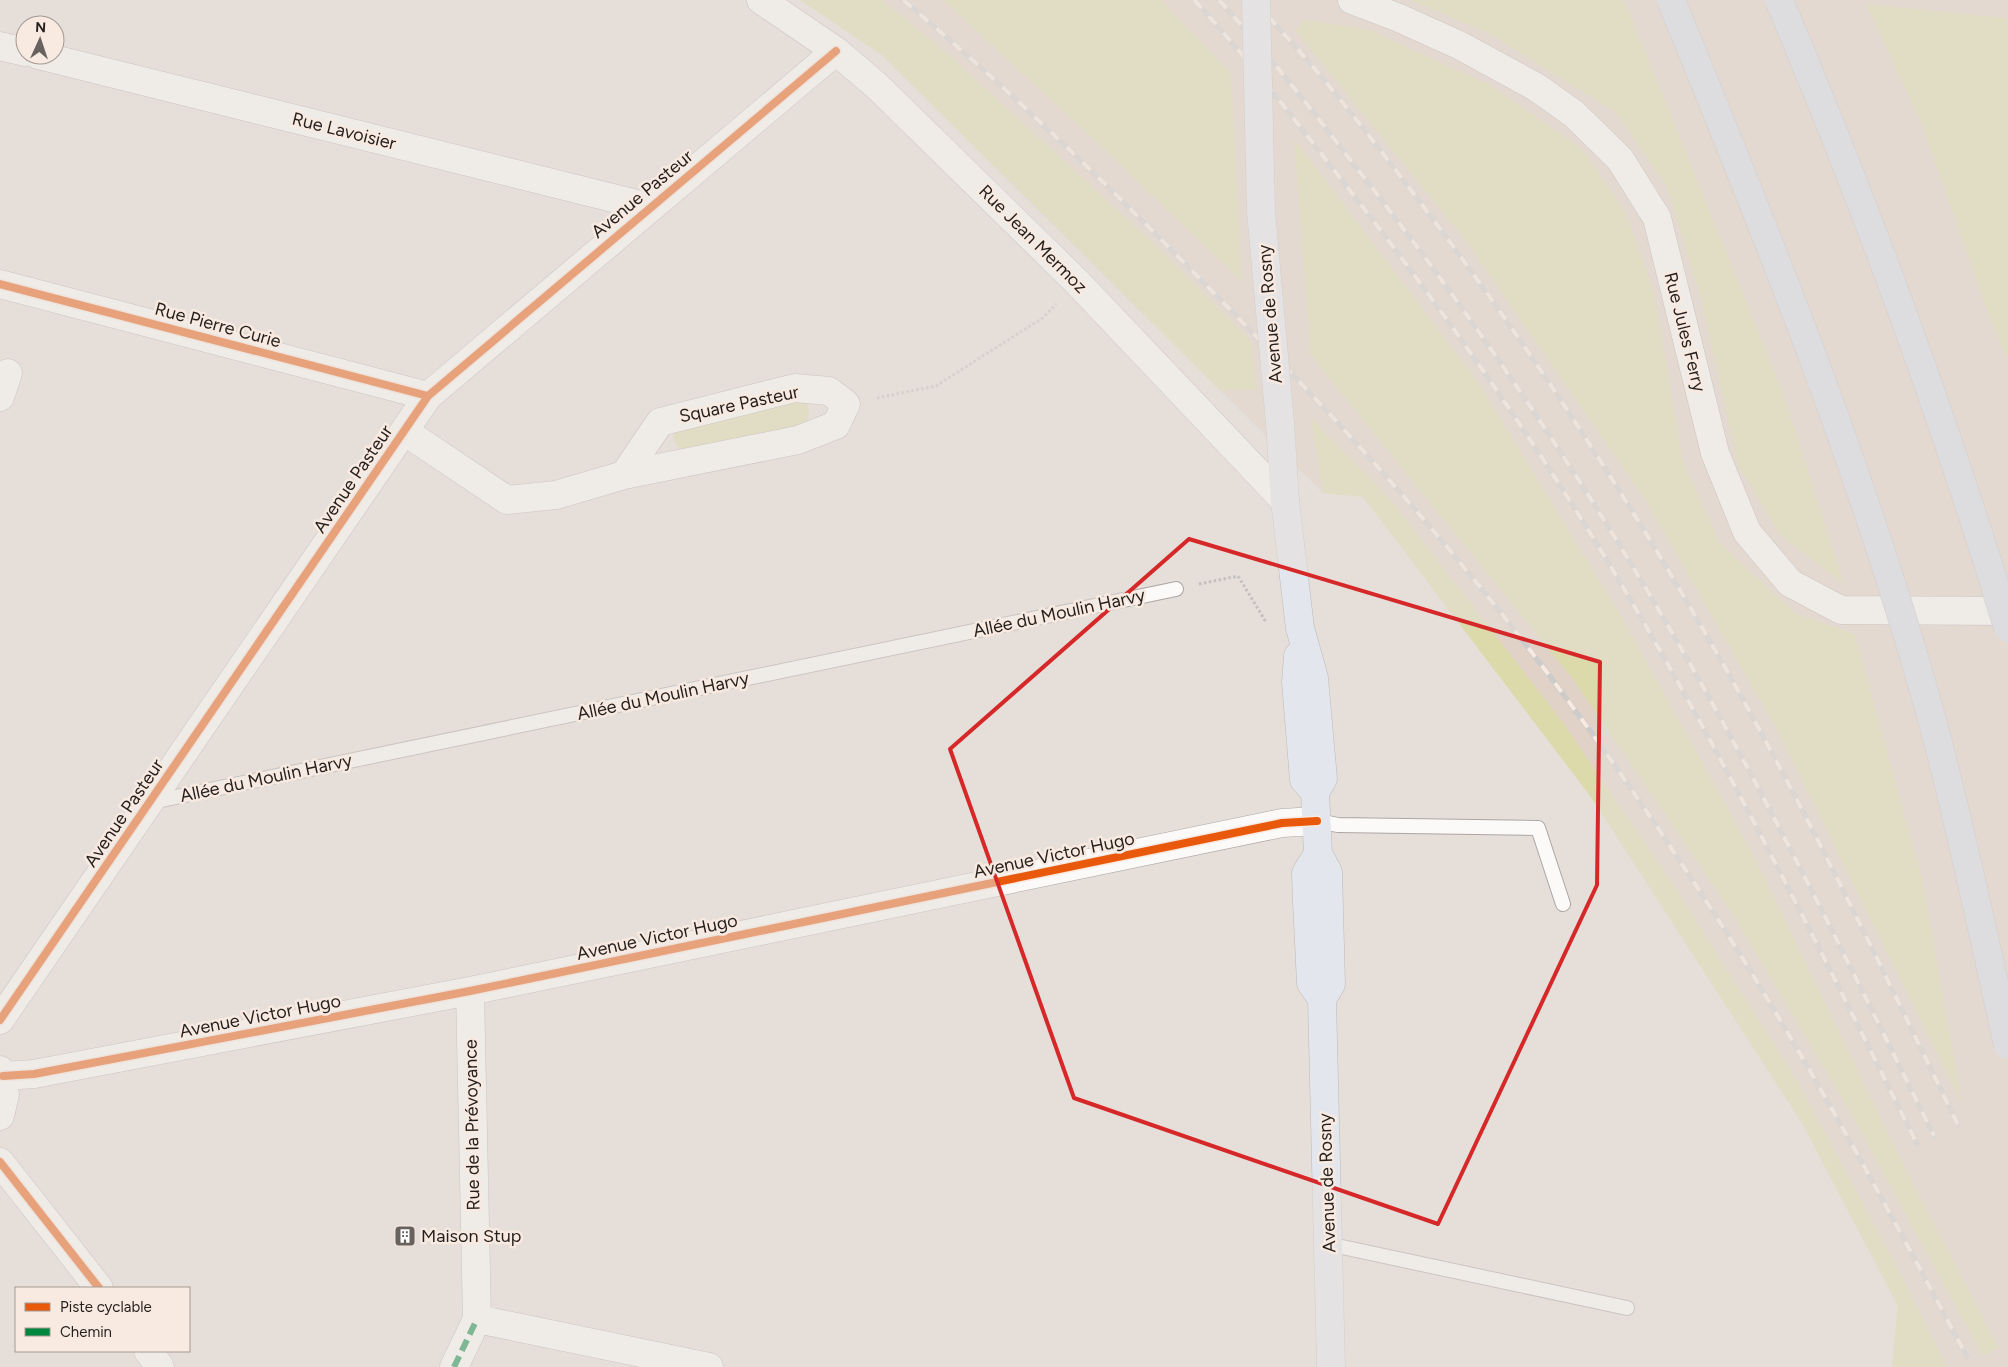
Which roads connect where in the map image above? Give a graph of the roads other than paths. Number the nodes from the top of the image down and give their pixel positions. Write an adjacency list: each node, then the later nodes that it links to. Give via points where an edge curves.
1 (761, 0): 8 (street, Rue Jean Mermoz)
2 (1256, 0): 15 (main road, Avenue de Rosny, bridge, via 1261,211)
3 (1352, 0): 17 (street, Rue Jules Ferry, via 1459,45 1536,88 1574,114 1620,159 1656,218 1715,453 1747,532 1790,582 1841,610)
4 (1671, 0): 24 (highway, bridge, via 1752,196 1841,432 1934,727)
5 (1779, 0): 18 (highway, bridge, via 1888,271 1971,506)
6 (0, 46): 7 (street)
7 (15, 50)
8 (836, 51): 10 (street, Avenue Pasteur); 15 (street, Rue Jean Mermoz, via 877,86 1077,282)
9 (65, 62): 10 (street, Rue Lavoisier)
10 (649, 208): 12 (street, Avenue Pasteur)
11 (0, 284): 12 (street, Rue Pierre Curie)
12 (428, 396): 13 (street, Avenue Pasteur)
13 (404, 431): 14 (street, via 507,500 556,496); 19 (street, Avenue Pasteur)
14 (624, 476): 14 (street, Square Pasteur, via 798,440 836,425 846,404 829,391 795,388 660,422)
15 (1285, 501): 20 (main road, Avenue de Rosny, via 1300,628 1314,678 1321,745 1323,779 1315,792)
16 (1176, 589): 19 (lane, Allée du Moulin Harvy)
17 (2008, 611)
18 (2008, 628)
19 (149, 802): 23 (street, Avenue Pasteur)
20 (1317, 821): 21 (lane, via 1338,825 1538,828); 22 (street, Avenue Victor Hugo, via 1282,824); 28 (main road, Avenue de Rosny, via 1318,854 1306,873 1310,983 1322,999)
21 (1563, 904)
22 (470, 991): 25 (street, Avenue Victor Hugo, via 34,1074); 31 (street, Rue de la Prévoyance)
23 (0, 1020)
24 (2008, 1045)
25 (1, 1073): 26 (street, via 5,1094)
26 (0, 1116)
27 (0, 1162): 29 (street)
28 (1328, 1244): 30 (lane); 36 (main road, Avenue de Rosny)
29 (98, 1287)
30 (1627, 1308)
31 (477, 1319): 34 (street); 35 (street)
32 (149, 1352): 33 (street)
33 (160, 1367)
34 (454, 1367)
35 (709, 1367)
36 (1331, 1367)

